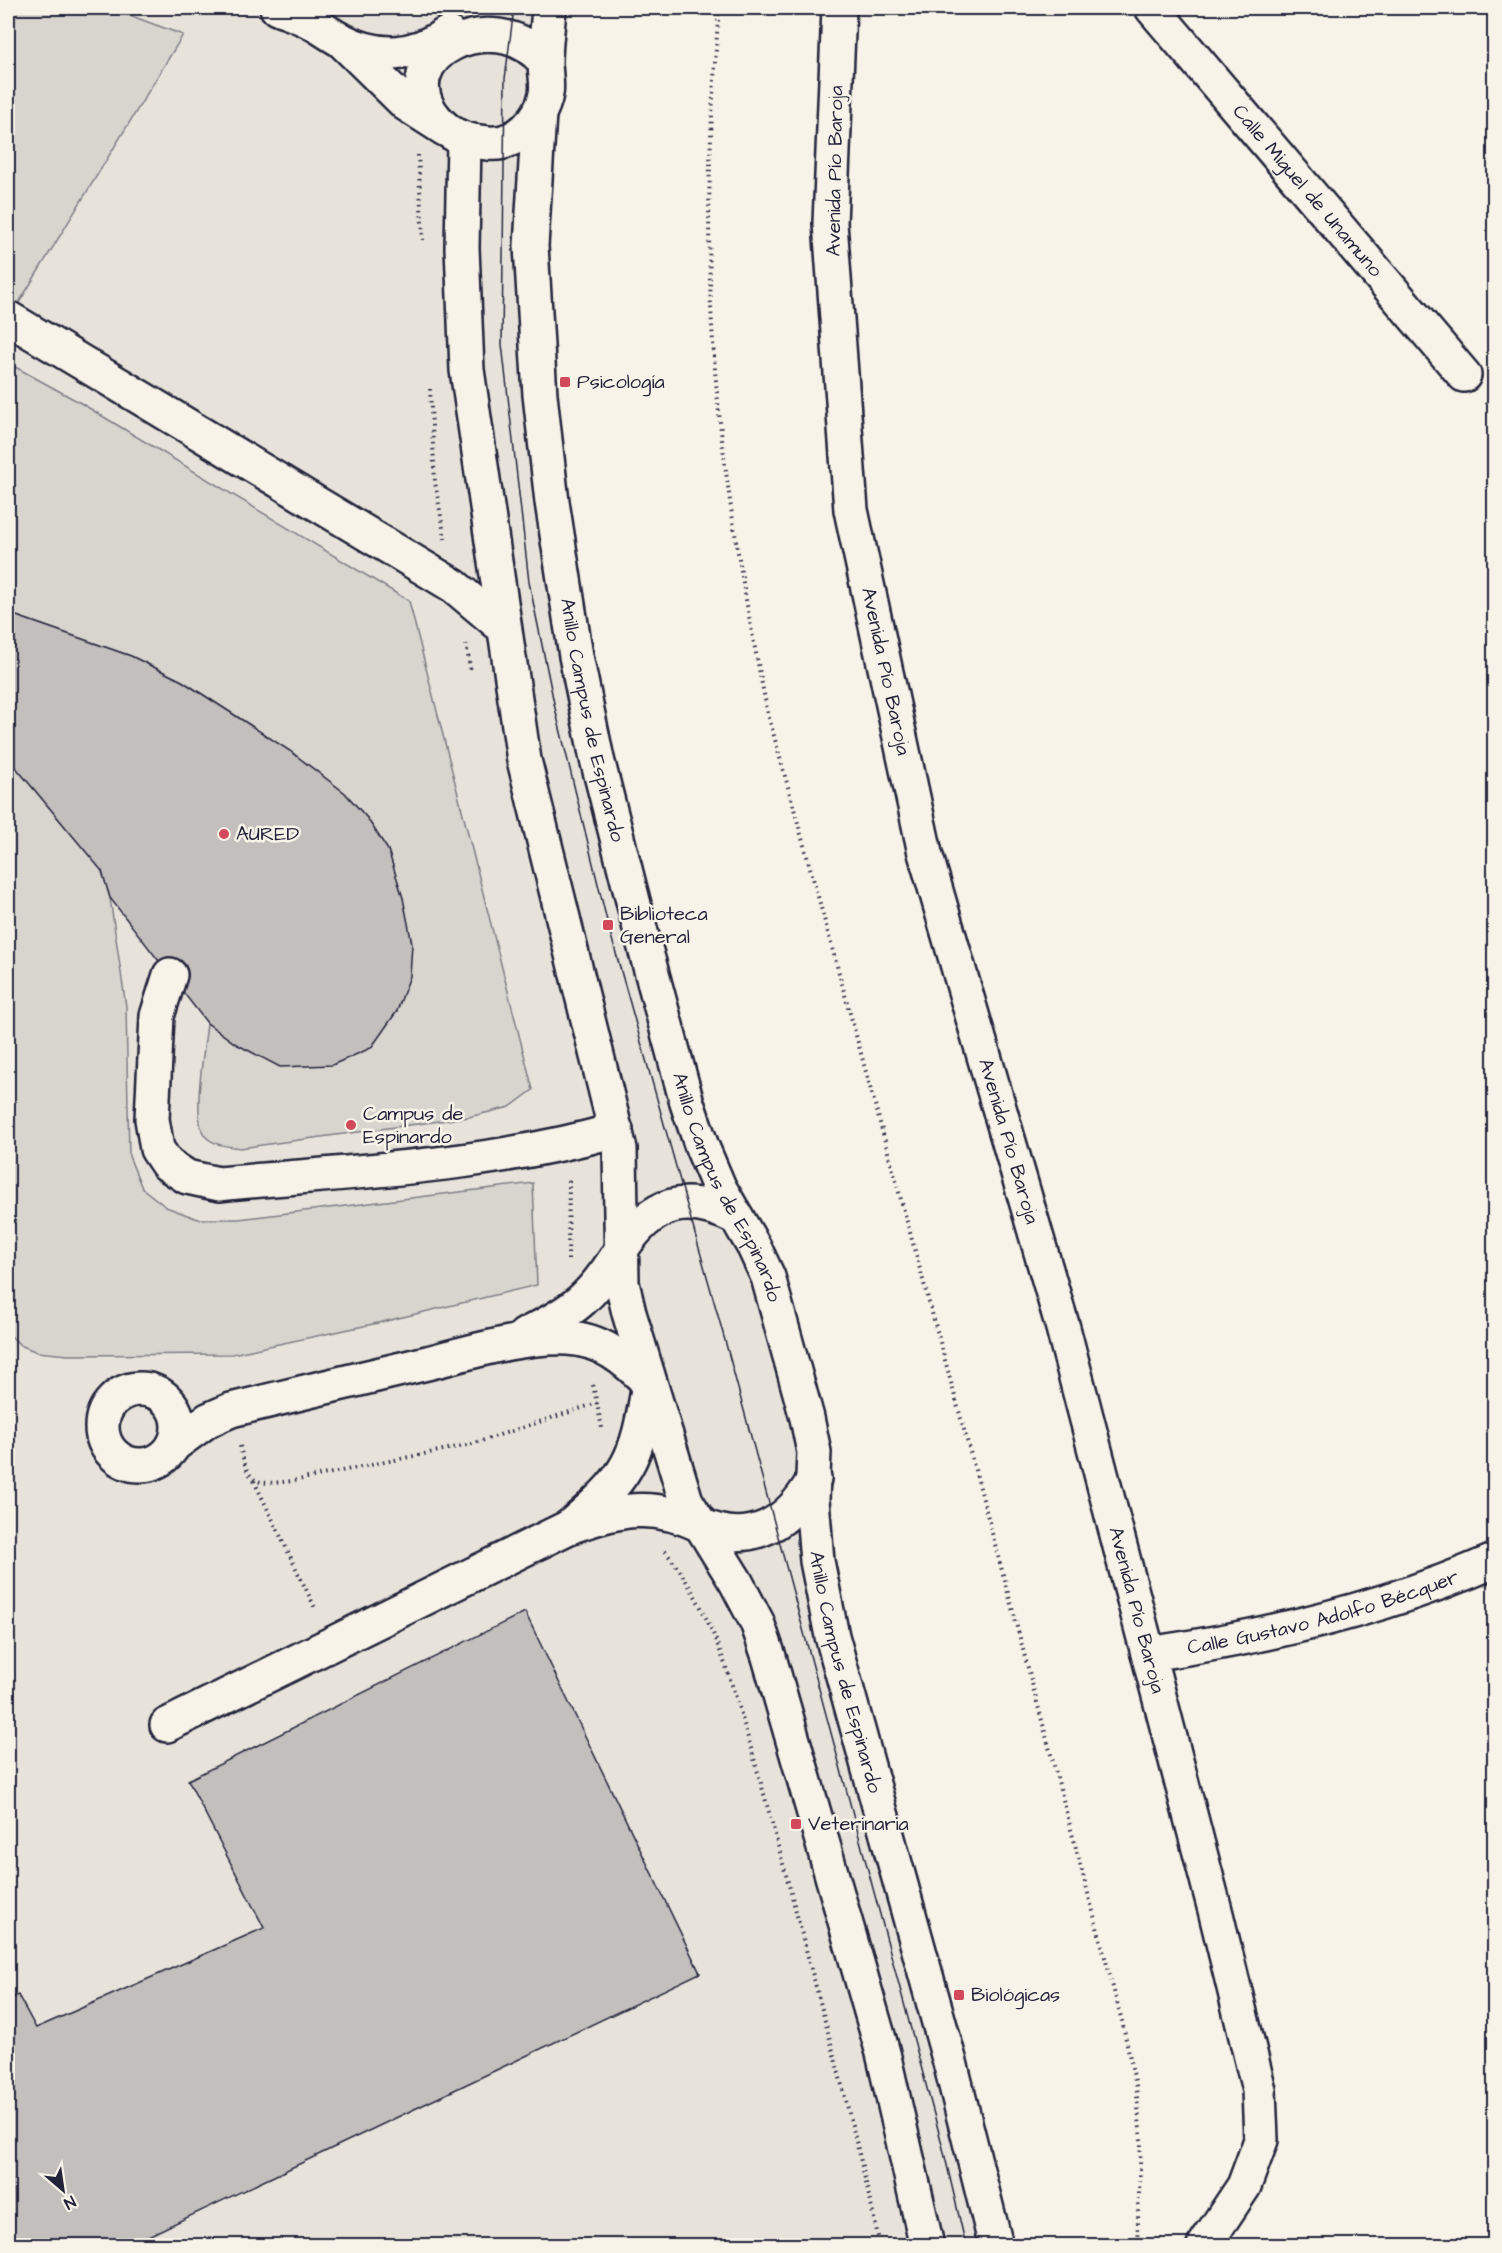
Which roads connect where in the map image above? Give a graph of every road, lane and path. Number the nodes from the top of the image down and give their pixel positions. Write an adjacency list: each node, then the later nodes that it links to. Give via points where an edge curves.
1 (277, 8): 7 (street)
2 (549, 8): 8 (street, Anillo Campus de Espinardo)
3 (719, 8): 34 (path, via 710,177 710,280 722,435 753,639 768,714 1122,2021 1136,2086 1141,2140)
4 (839, 8): 30 (street, Avenida Pío Baroja, via 830,223 851,510 926,853 1063,1328)
5 (1152, 8): 12 (street, Calle Miguel de Unamuno)
6 (455, 20): 7 (street, via 427,48 411,53 392,54); 8 (street, via 496,20 519,29 535,44); 10 (street, via 438,41 423,81 431,113)
7 (340, 39): 10 (street, via 406,104)
8 (545, 62): 9 (street, Anillo Campus de Espinardo, via 547,93)
9 (539, 113): 10 (street, via 532,124 514,137 493,143); 16 (street, Anillo Campus de Espinardo, via 531,246 540,395 576,656 597,759 687,1103 719,1187)
10 (455, 135): 13 (street, via 467,370)
11 (8, 318): 13 (street, via 454,586)
12 (1464, 375)
13 (504, 628): 15 (street, via 524,760)
14 (170, 975): 15 (street, via 157,1016 153,1119 157,1149 167,1164 187,1177 219,1184 441,1162 572,1143)
15 (616, 1130): 17 (street, via 622,1177)
16 (737, 1218): 17 (street, via 701,1204 667,1207 635,1228); 25 (street, Anillo Campus de Espinardo, via 768,1277 807,1418 814,1452)
17 (621, 1250): 18 (street, via 576,1307); 19 (street, via 622,1282)
18 (510, 1342): 19 (street, via 567,1338 583,1341 613,1352); 22 (street)
19 (649, 1383): 26 (street, via 686,1501); 27 (street, via 632,1461 605,1497)
20 (164, 1396): 22 (street, via 186,1407); 23 (street, via 177,1418); 23 (street, via 138,1389 116,1397 103,1418 105,1442 121,1460 145,1465 167,1454)
21 (597, 1403): 24 (path, via 472,1444 293,1481)
22 (231, 1410): 23 (street, via 208,1420); 24 (path, via 246,1472)
23 (175, 1443)
24 (254, 1481): 29 (path)
25 (813, 1489): 26 (street, via 774,1525 741,1533 717,1532); 33 (street, Anillo Campus de Espinardo, via 817,1562 832,1636 951,2066)
26 (701, 1524): 27 (street, via 682,1516 637,1509 609,1513); 32 (street, via 757,1622 787,1717 884,2053)
27 (569, 1527): 29 (street)
28 (1494, 1561): 30 (street, Calle Gustavo Adolfo Bécquer, via 1402,1598 1258,1636)
29 (333, 1643): 31 (street)
30 (1148, 1654): 35 (street, Avenida Pío Baroja, via 1259,2090 1262,2140 1244,2186)
31 (167, 1725)
32 (927, 2246)
33 (996, 2246)
34 (1137, 2246)
35 (1204, 2246)

